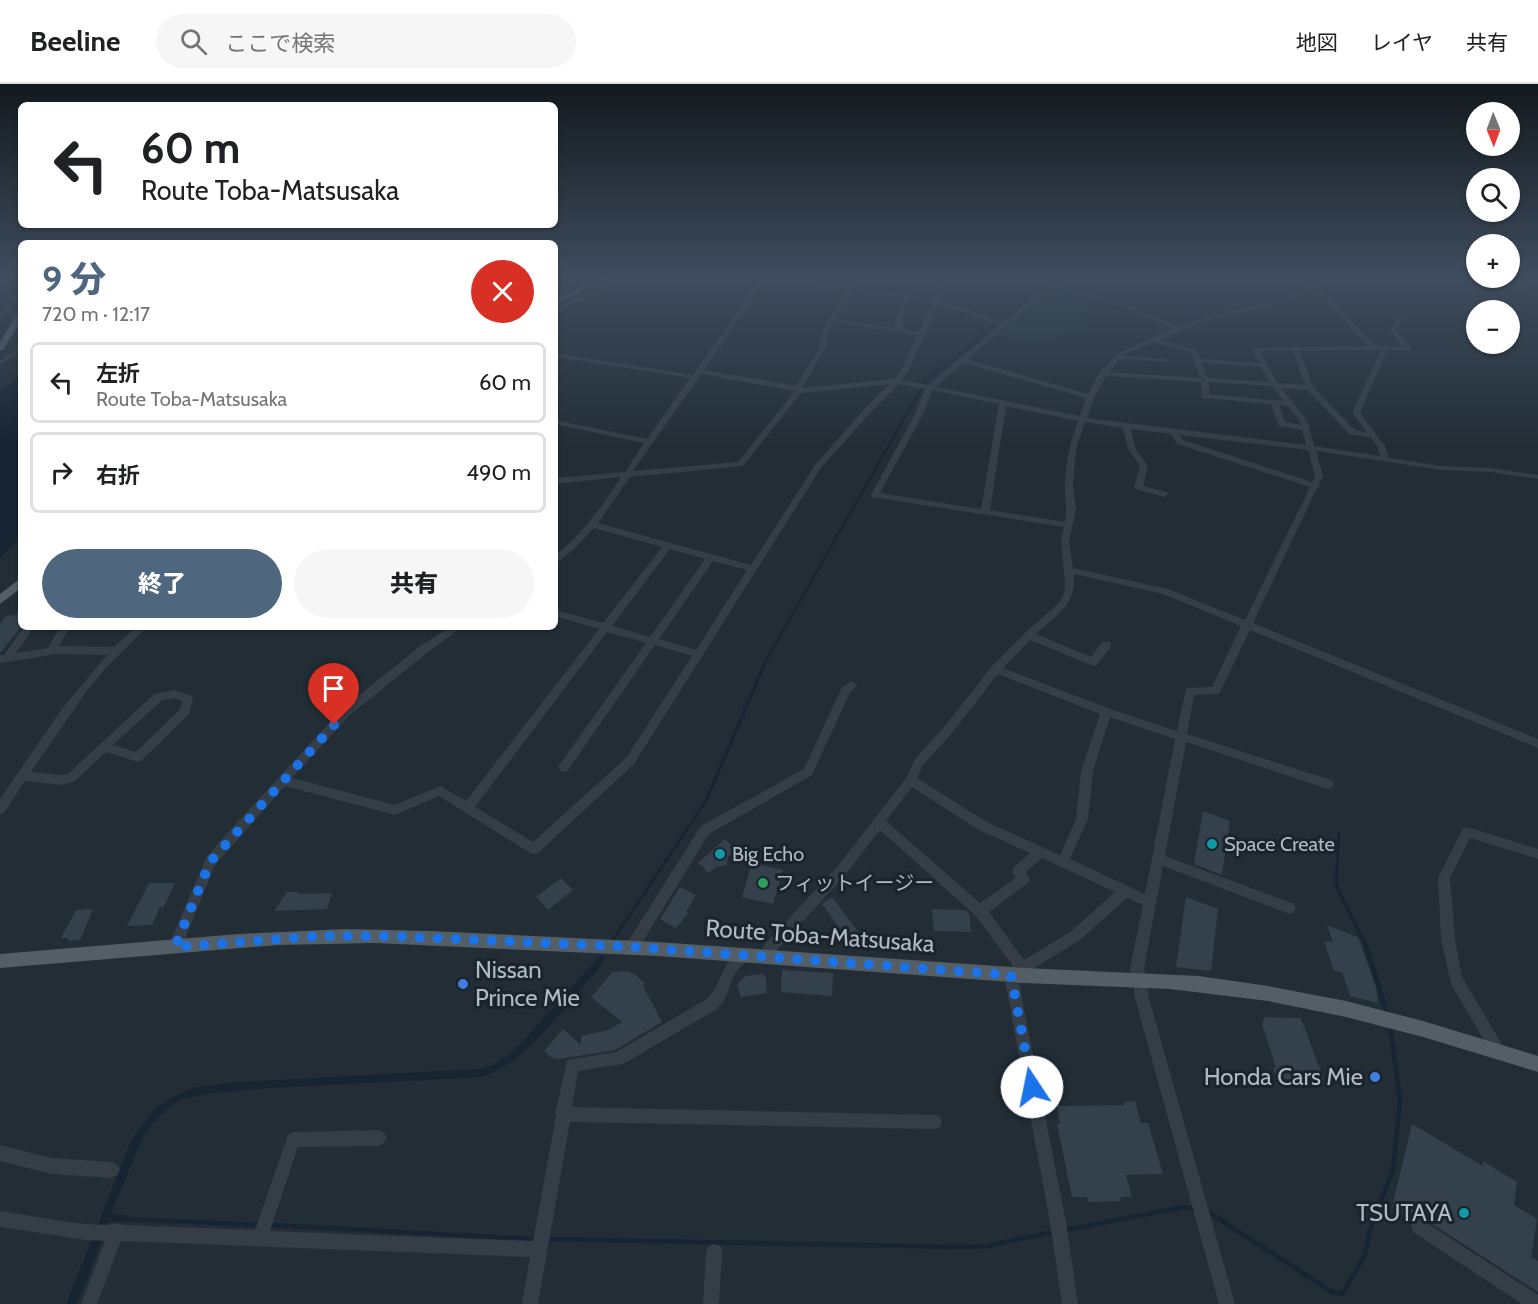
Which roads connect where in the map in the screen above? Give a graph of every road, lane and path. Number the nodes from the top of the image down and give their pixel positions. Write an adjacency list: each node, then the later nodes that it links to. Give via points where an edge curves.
1 (11, 333): 11 (main road)
2 (726, 333): 24 (street)
3 (825, 333): 33 (street, via 823,347)
4 (915, 333): 9 (street)
5 (990, 333): 18 (street)
6 (1170, 333): 10 (street)
7 (1359, 333): 12 (street)
8 (1395, 333): 13 (street, via 1409,349)
9 (921, 334): 28 (street)
10 (1156, 341): 17 (street); 19 (street); 20 (street, via 1194,351)
11 (0, 348)
12 (1373, 348): 13 (street); 14 (street)
13 (1385, 348): 43 (street, via 1356,413)
14 (1296, 349): 23 (street, via 1255,349); 32 (street)
15 (18, 350): 21 (street)
16 (558, 355): 24 (street)
17 (1117, 357): 19 (street); 25 (street)
18 (961, 360): 31 (street); 34 (street)
19 (1166, 361): 26 (street)
20 (1198, 362): 22 (street); 27 (street)
21 (0, 363)
22 (1233, 363): 23 (street); 29 (street)
23 (1264, 365): 30 (street)
24 (697, 374): 33 (street); 44 (street)
25 (1102, 374): 26 (street); 34 (street)
26 (1172, 378): 27 (street)
27 (1205, 380): 29 (street); 36 (street, via 1205,396)
28 (897, 381): 31 (street); 33 (street); 58 (street, via 818,467)
29 (1241, 382): 30 (street)
30 (1275, 385): 32 (street); 37 (street)
31 (928, 387): 35 (street); 52 (street, via 919,414 875,495)
32 (1310, 388): 43 (street, via 1352,432)
33 (799, 390): 47 (street, via 740,464)
34 (1090, 397): 38 (street)
35 (1003, 402): 38 (street); 52 (street)
36 (1274, 402): 37 (street); 41 (street, via 1282,424)
37 (1290, 404): 41 (street)
38 (1081, 419): 40 (street); 54 (street, via 1072,450)
39 (558, 423): 44 (street)
40 (1126, 426): 42 (street); 51 (street, via 1132,449 1144,466 1138,487)
41 (1305, 428): 45 (street)
42 (1174, 433): 45 (street); 50 (street, via 1180,442)
43 (1374, 436): 46 (street)
44 (649, 442): 47 (street)
45 (1311, 448): 46 (street); 50 (street, via 1319,472)
46 (1385, 459): 48 (street)
47 (628, 474): 49 (street); 53 (street)
48 (1538, 477)
49 (558, 481)
50 (1316, 486): 64 (street)
51 (1164, 494)
52 (985, 512): 54 (street)
53 (594, 525): 55 (street); 57 (street)
54 (1069, 525): 59 (street, via 1065,541)
55 (669, 545): 56 (street); 63 (street)
56 (711, 557): 58 (street); 70 (street)
57 (558, 558)
58 (754, 569): 74 (street)
59 (1069, 570): 64 (street, via 1165,591); 69 (street, via 1069,593 1062,605)
60 (18, 585): 61 (main road)
61 (0, 600)
62 (558, 614): 63 (street)
63 (606, 626): 70 (street); 88 (street)
64 (1248, 626): 79 (street, via 1215,691 1190,691); 80 (street)
65 (27, 630): 75 (street)
66 (63, 630): 72 (street)
67 (137, 630): 73 (street)
68 (453, 630): 85 (street, via 346,712)
69 (1029, 634): 71 (street, via 1093,662); 76 (street)
70 (651, 640): 74 (street); 82 (street)
71 (1106, 645)
72 (51, 651): 73 (street); 75 (street)
73 (114, 651): 83 (street)
74 (698, 654): 88 (street, via 630,761 534,849)
75 (4, 658)
76 (996, 669): 78 (street); 84 (street, via 919,762)
77 (852, 685): 99 (street, via 846,690 808,772 705,830)
78 (1106, 712): 79 (street); 93 (street, via 1087,771 1083,819)
79 (1181, 737): 86 (street); 92 (street)
80 (1538, 744)
81 (104, 747): 81 (street, via 158,697 175,694 188,699 184,711 138,757); 83 (street, via 71,778)
82 (564, 767)
83 (22, 776): 87 (street)
84 (911, 780): 89 (street); 90 (street, via 981,825)
85 (284, 781): 88 (street, via 395,810 440,791); 98 (street, via 210,862)
86 (1328, 784)
87 (0, 809)
88 (467, 809)
89 (879, 822): 97 (street); 102 (street, via 841,872 769,948)
90 (1040, 852): 93 (street); 97 (street, via 1018,871 1024,879)
91 (1538, 854): 107 (street, via 1467,832 1444,878 1448,939 1456,979)
92 (1159, 859): 95 (street); 96 (street)
93 (1063, 862): 94 (street)
94 (1125, 891): 95 (street); 105 (street, via 1075,936)
95 (1149, 901): 106 (street, via 1137,968)
96 (1290, 908)
97 (980, 911): 105 (street)
98 (175, 947): 99 (main road, Route Toba-Matsusaka, via 342,936); 100 (main road, Route Toba-Matsusaka)
99 (627, 947): 101 (main road, Route Toba-Matsusaka)
100 (90, 955): 103 (main road, Route Toba-Matsusaka); 104 (main road, Route Toba-Matsusaka)
101 (745, 955): 102 (main road, Route Toba-Matsusaka); 109 (street, via 730,969 721,995 712,1004 618,1059 572,1065)
102 (767, 956): 105 (main road, Route Toba-Matsusaka)
103 (0, 961)
104 (0, 967)
105 (1016, 971): 106 (main road, Route Toba-Matsusaka); 123 (street)
106 (1139, 979): 107 (main road, Route Toba-Matsusaka, via 1226,986 1326,1003); 124 (street)
107 (1498, 1051): 108 (main road, Route Toba-Matsusaka)
108 (1538, 1064)
109 (562, 1114): 110 (street); 118 (street)
110 (935, 1122)
111 (379, 1138): 116 (street, via 293,1140)
112 (0, 1153): 113 (street, via 51,1166)
113 (112, 1170)
114 (0, 1219): 117 (street)
115 (1419, 1226): 125 (street)
116 (263, 1229): 117 (street); 118 (street)
117 (113, 1232): 120 (street)
118 (540, 1243): 121 (street)
119 (714, 1252): 122 (street)
120 (89, 1304)
121 (530, 1304)
122 (711, 1304)
123 (1070, 1304)
124 (1227, 1304)
125 (1537, 1304)

